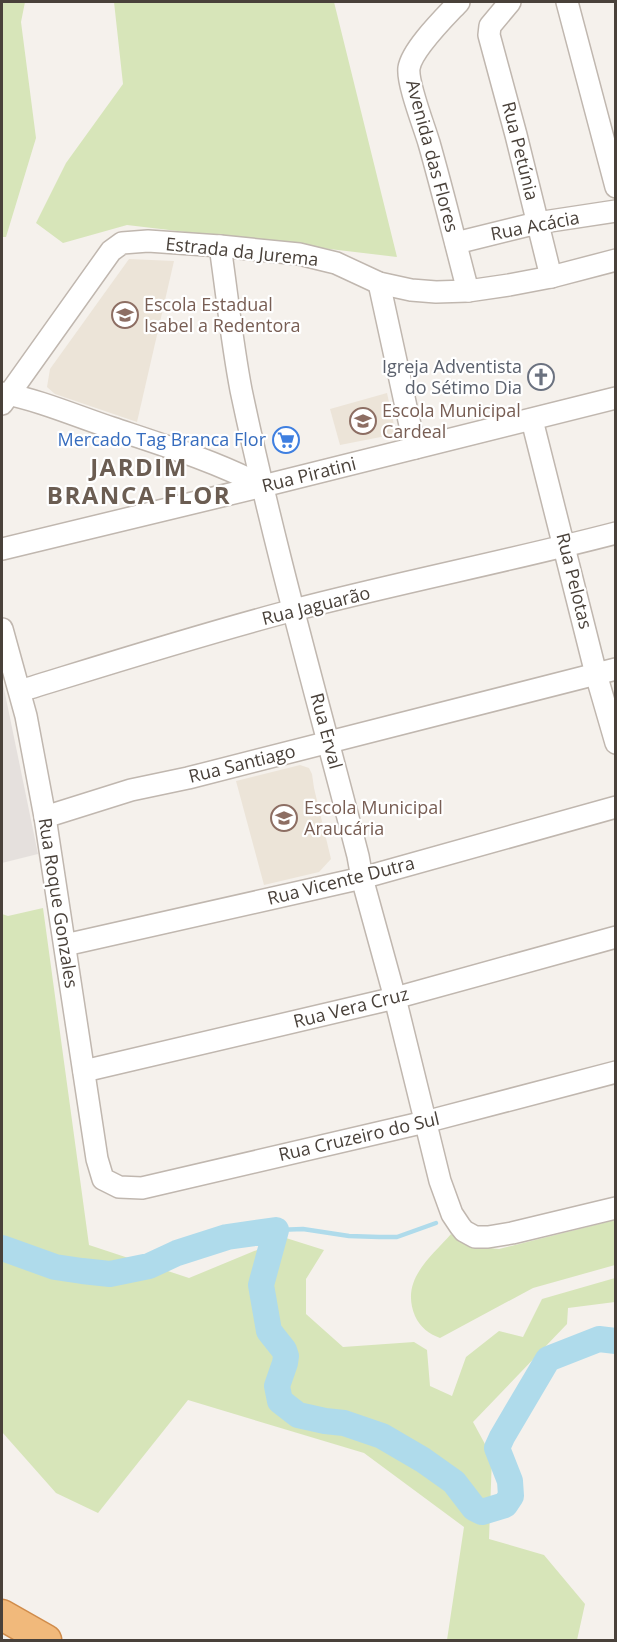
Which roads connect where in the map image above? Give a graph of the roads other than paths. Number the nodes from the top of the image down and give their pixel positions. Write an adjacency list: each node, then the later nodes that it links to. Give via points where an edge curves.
1 (459, 2): 7 (street, Avenida das Flores, via 418,49 409,68)
2 (510, 2): 6 (street, Rua Petúnia, via 490,26 489,35)
3 (567, 2): 4 (street)
4 (615, 187)
5 (615, 211): 6 (street, Rua Acácia)
6 (537, 223): 7 (street, Rua Acácia); 10 (street, Rua Petúnia)
7 (456, 243): 12 (street, Avenida das Flores)
8 (220, 246): 11 (street, Estrada da Jurema, via 298,254 336,263); 13 (street, Estrada da Jurema, via 122,243 111,251); 17 (street, Rua Erval, via 241,387)
9 (615, 260): 10 (street, Estrada da Jurema)
10 (550, 277): 12 (street, Estrada da Jurema)
11 (379, 283): 12 (street, Estrada da Jurema, via 411,290); 16 (street)
12 (468, 291)
13 (4, 397): 17 (street, via 193,456)
14 (615, 398): 15 (street, Rua Piratini)
15 (532, 420): 16 (street, Rua Piratini); 19 (street, Rua Pelotas)
16 (415, 448): 17 (street, Rua Piratini)
17 (263, 486): 20 (street, Rua Piratini); 21 (street, Rua Erval)
18 (615, 532): 19 (street, Rua Jaguarão)
19 (565, 546): 21 (street, Rua Jaguarão); 23 (street, Rua Pelotas)
20 (2, 549)
21 (294, 610): 24 (street, Rua Jaguarão); 25 (street, Rua Erval)
22 (2, 629): 24 (street, Rua Roque Gonzales)
23 (606, 672): 25 (street, Rua Santiago); 26 (street, Rua Pelotas)
24 (20, 691): 28 (street, Rua Roque Gonzales)
25 (329, 742): 28 (street, Rua Santiago, via 131,790); 29 (street, Rua Erval)
26 (615, 743)
27 (615, 807): 29 (street, Rua Vicente Dutra)
28 (45, 818): 31 (street, Rua Roque Gonzales)
29 (362, 878): 31 (street, Rua Vicente Dutra); 32 (street, Rua Erval)
30 (615, 937): 32 (street, Rua Vera Cruz)
31 (64, 945): 33 (street, Rua Roque Gonzales)
32 (395, 998): 33 (street, Rua Vera Cruz); 35 (street, Rua Erval)
33 (84, 1071): 36 (street, Rua Roque Gonzales)
34 (615, 1072): 35 (street, Rua Cruzeiro do Sul)
35 (425, 1122): 36 (street, Rua Cruzeiro do Sul, via 142,1188 119,1187); 37 (street, Rua Erval, via 452,1214 464,1231 475,1237 512,1233)
36 (103, 1179)
37 (615, 1208)
38 (2, 1600): 40 (highway)
39 (2, 1615): 40 (highway)
40 (37, 1635)

